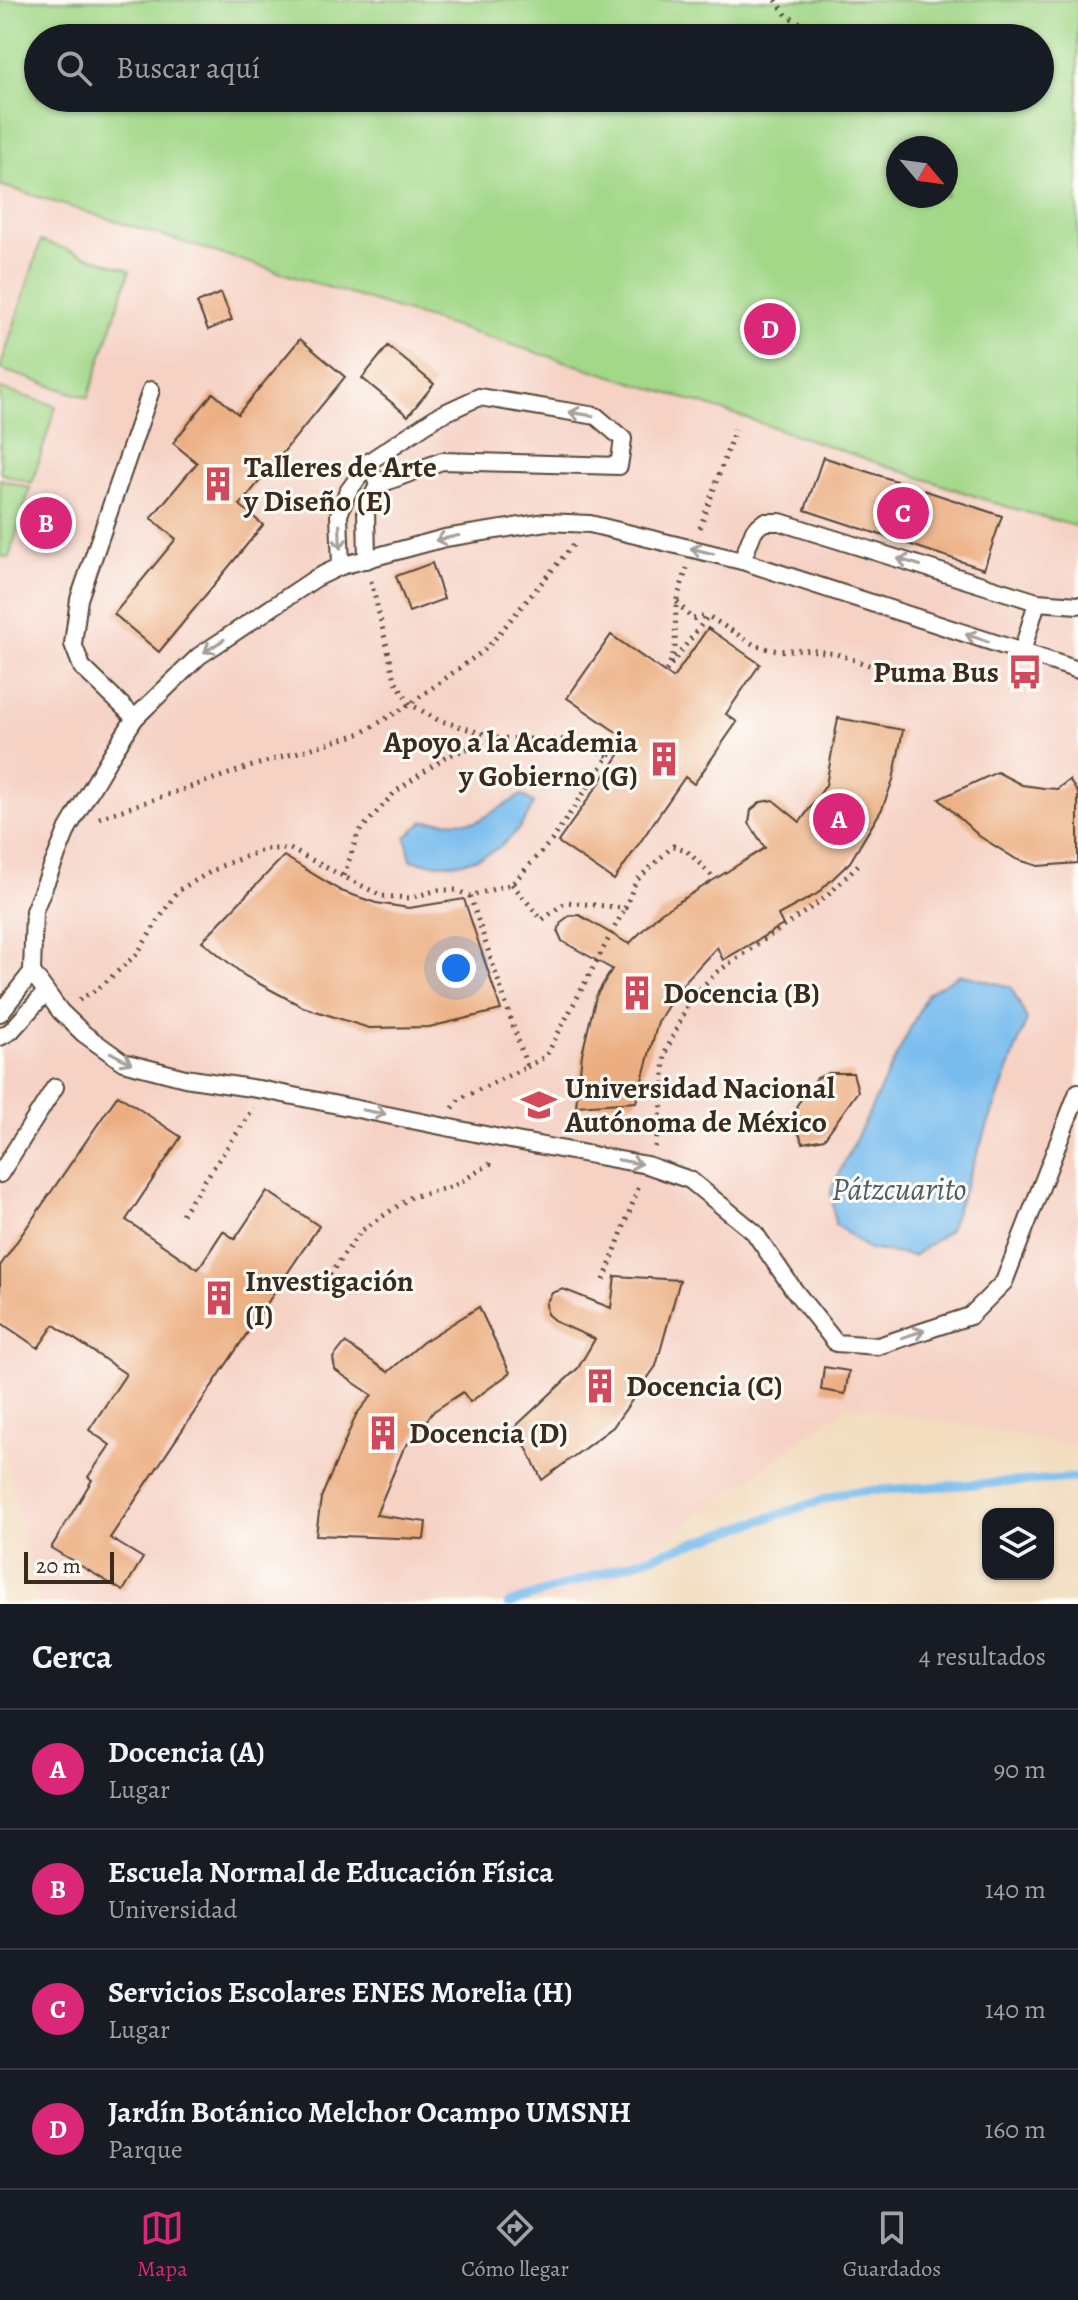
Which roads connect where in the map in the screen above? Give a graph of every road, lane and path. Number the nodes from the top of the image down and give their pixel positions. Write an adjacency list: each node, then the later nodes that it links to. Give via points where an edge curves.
1 (776, 0): 2 (path, via 787,16)
2 (803, 24)
3 (151, 390): 20 (lane, via 79,599 73,644 82,667)
4 (735, 429): 8 (path)
5 (370, 461): 6 (lane); 6 (lane, one-way to 5, via 442,461 619,466 623,439 596,416 479,397 438,416); 11 (lane, one-way to 11, via 347,493 339,515)
6 (378, 485): 9 (lane, via 366,510)
7 (590, 524): 8 (lane); 9 (lane, one-way to 9, via 546,522 445,538); 19 (path, via 487,648)
8 (693, 549): 10 (lane, one-way to 8); 12 (path)
9 (367, 560): 11 (lane); 19 (path, via 395,680)
10 (742, 561): 13 (lane, one-way to 10, via 780,522 764,522 754,530); 16 (lane, one-way to 10)
11 (341, 566): 20 (lane, one-way to 20, via 199,656)
12 (676, 602): 15 (path, via 692,619); 15 (path, via 675,648 666,671)
13 (1037, 602): 14 (lane); 16 (lane)
14 (1078, 605)
15 (708, 616): 18 (path, via 756,646 837,654)
16 (1022, 652): 17 (lane)
17 (1078, 670)
18 (889, 672)
19 (410, 704): 21 (path, via 438,720); 24 (path, via 362,733)
20 (135, 718): 24 (lane)
21 (498, 738): 23 (path, via 570,740); 26 (path, via 445,757 395,792 358,833)
22 (621, 738): 23 (path)
23 (609, 756): 28 (path, via 552,840)
24 (68, 828): 31 (lane, via 34,911)
25 (861, 862): 42 (path, via 825,898 717,972 691,998 665,1053 657,1142)
26 (344, 876): 29 (path, via 382,896 410,898 447,890); 33 (path, via 290,849 265,849 221,866 177,891 137,954 99,988)
27 (713, 877): 30 (path, via 686,850 673,846 636,881)
28 (512, 884): 29 (path); 30 (path, via 542,920 566,902)
29 (470, 896): 36 (path)
30 (625, 908): 36 (path, via 546,1056)
31 (32, 972): 32 (lane); 34 (lane)
32 (45, 993): 33 (lane); 35 (lane)
33 (60, 1011): 38 (lane, one-way to 38, via 123,1062)
34 (0, 1013)
35 (0, 1037)
36 (527, 1067): 40 (path, via 459,1099)
37 (55, 1087): 43 (lane)
38 (264, 1090): 40 (lane, one-way to 40); 44 (path)
39 (1078, 1092): 42 (lane, one-way to 39, via 690,1180 754,1232 836,1343 878,1346 970,1316 1004,1282)
40 (440, 1125): 41 (lane)
41 (500, 1138): 42 (lane, one-way to 42); 46 (path, via 490,1164 454,1186 411,1197 361,1231)
42 (647, 1165): 45 (path)
43 (1, 1169)
44 (182, 1214)
45 (604, 1280)
46 (325, 1281)

